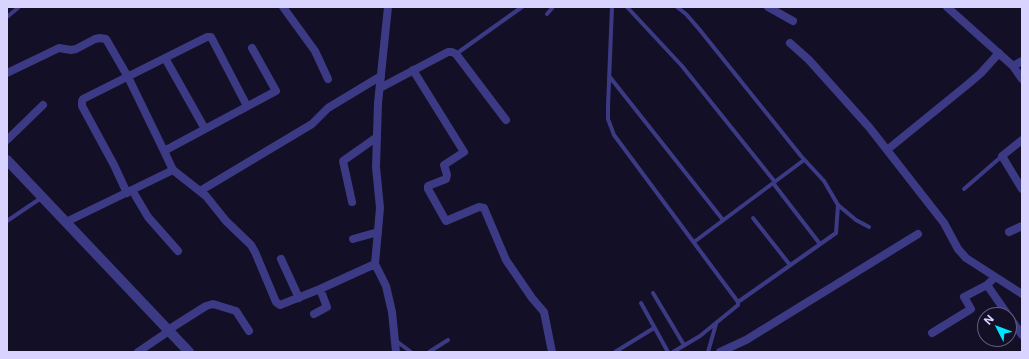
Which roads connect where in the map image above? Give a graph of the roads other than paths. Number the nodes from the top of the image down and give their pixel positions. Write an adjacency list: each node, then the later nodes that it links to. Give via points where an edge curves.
1 (19, 7): 12 (lane)
2 (283, 7): 27 (street, via 315,51)
3 (388, 7): 23 (street)
4 (522, 7): 17 (lane)
5 (553, 7): 11 (lane)
6 (612, 7): 24 (lane)
7 (627, 7): 42 (lane, via 682,66)
8 (677, 7): 40 (lane, via 699,29)
9 (768, 7): 13 (street)
10 (947, 7): 16 (street)
11 (547, 14)
12 (7, 17)
13 (793, 20)
14 (790, 43): 36 (street, via 821,73)
15 (252, 48): 30 (street, via 276,90)
16 (999, 53): 20 (street); 36 (street, via 981,73)
17 (456, 54): 21 (street, via 448,52); 31 (street)
18 (165, 58): 25 (street); 30 (street, via 211,37); 32 (street)
19 (1022, 61): 20 (street)
20 (1013, 66): 26 (street)
21 (414, 70): 28 (street); 89 (street, via 464,152 444,165 446,179 428,186 428,189 446,221 479,207 484,208 506,260 544,312)
22 (7, 74): 25 (street, via 59,48 76,50 100,38 106,39)
23 (381, 76): 28 (street); 46 (street, via 328,108 312,124)
24 (609, 76): 51 (lane); 60 (lane, via 608,119 614,135)
25 (128, 77): 37 (street); 45 (street, via 83,99 82,104)
26 (1022, 78)
27 (328, 79)
28 (380, 88): 33 (street)
29 (43, 105): 34 (street)
30 (247, 106): 32 (street)
31 (506, 120)
32 (205, 129): 37 (street)
33 (377, 136): 48 (street, via 343,161); 56 (street, via 376,167 380,208)
34 (7, 140)
35 (1022, 140): 38 (street)
36 (887, 150): 66 (street, via 944,223 958,249 966,258)
37 (164, 151): 41 (street)
38 (1002, 156): 43 (street); 44 (lane)
39 (7, 160): 47 (street)
40 (804, 160): 42 (lane); 49 (lane, via 824,181)
41 (173, 170): 45 (street); 46 (street)
42 (774, 182): 51 (lane); 61 (lane)
43 (1022, 188)
44 (964, 189)
45 (130, 191): 53 (street); 62 (street, via 148,217)
46 (200, 191): 71 (street, via 251,245 276,302 280,305)
47 (42, 197): 52 (lane); 53 (street)
48 (352, 202)
49 (838, 205): 55 (lane); 61 (lane, via 836,233)
50 (753, 218): 65 (lane)
51 (723, 220): 60 (lane)
52 (7, 221)
53 (66, 222): 78 (street)
54 (1022, 226): 57 (street)
55 (869, 228)
56 (378, 232): 59 (street); 64 (street)
57 (1009, 232)
58 (918, 234): 94 (street, via 746,340)
59 (353, 239)
60 (694, 242): 72 (lane)
61 (820, 244): 65 (lane)
62 (178, 251)
63 (281, 259): 71 (street)
64 (375, 264): 68 (street); 81 (street, via 386,286)
65 (790, 265): 72 (lane)
66 (995, 277): 67 (street); 70 (street)
67 (987, 285): 74 (street); 80 (street, via 964,297 971,309)
68 (320, 289): 71 (street); 75 (street, via 327,307)
69 (653, 293): 83 (lane)
70 (1022, 294)
71 (299, 298)
72 (738, 302): 76 (lane, via 736,308)
73 (641, 303): 77 (lane)
74 (1003, 307)
75 (314, 314)
76 (716, 323): 83 (lane); 93 (lane)
77 (654, 328): 90 (lane); 91 (lane)
78 (169, 331): 79 (street, via 213,304 236,310); 84 (street); 85 (street)
79 (249, 331)
80 (932, 333)
81 (395, 340): 86 (street); 87 (lane)
82 (448, 340): 88 (lane)
83 (684, 346): 92 (lane)
84 (138, 352)
85 (189, 352)
86 (396, 352)
87 (411, 352)
88 (429, 352)
89 (552, 352)
90 (615, 352)
91 (668, 352)
92 (673, 352)
93 (708, 352)
94 (720, 352)

